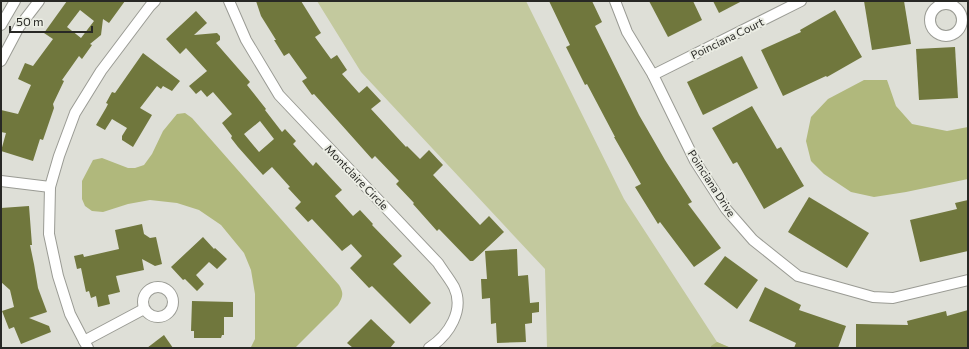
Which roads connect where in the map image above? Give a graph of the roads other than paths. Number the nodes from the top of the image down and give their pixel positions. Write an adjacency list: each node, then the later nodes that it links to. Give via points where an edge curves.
1 (15, 1): 7 (street)
2 (39, 1): 8 (street, via 19,27)
3 (155, 1): 11 (street, via 101,71 75,113)
4 (229, 1): 15 (street, Montclaire Circle, via 246,40 280,95 438,263 454,288 458,308 453,324 440,341)
5 (615, 1): 9 (street, Poinciana Drive, via 627,32)
6 (801, 1): 9 (street, Poinciana Court)
7 (1, 25)
8 (1, 62)
9 (653, 75): 12 (street, Poinciana Drive, via 695,161 726,209 752,240 798,276 873,298 893,298)
10 (1, 181): 11 (street)
11 (50, 186): 14 (street, via 49,234 58,276 70,314)
12 (968, 280)
13 (144, 309): 14 (street)
14 (86, 345)
15 (429, 348)

